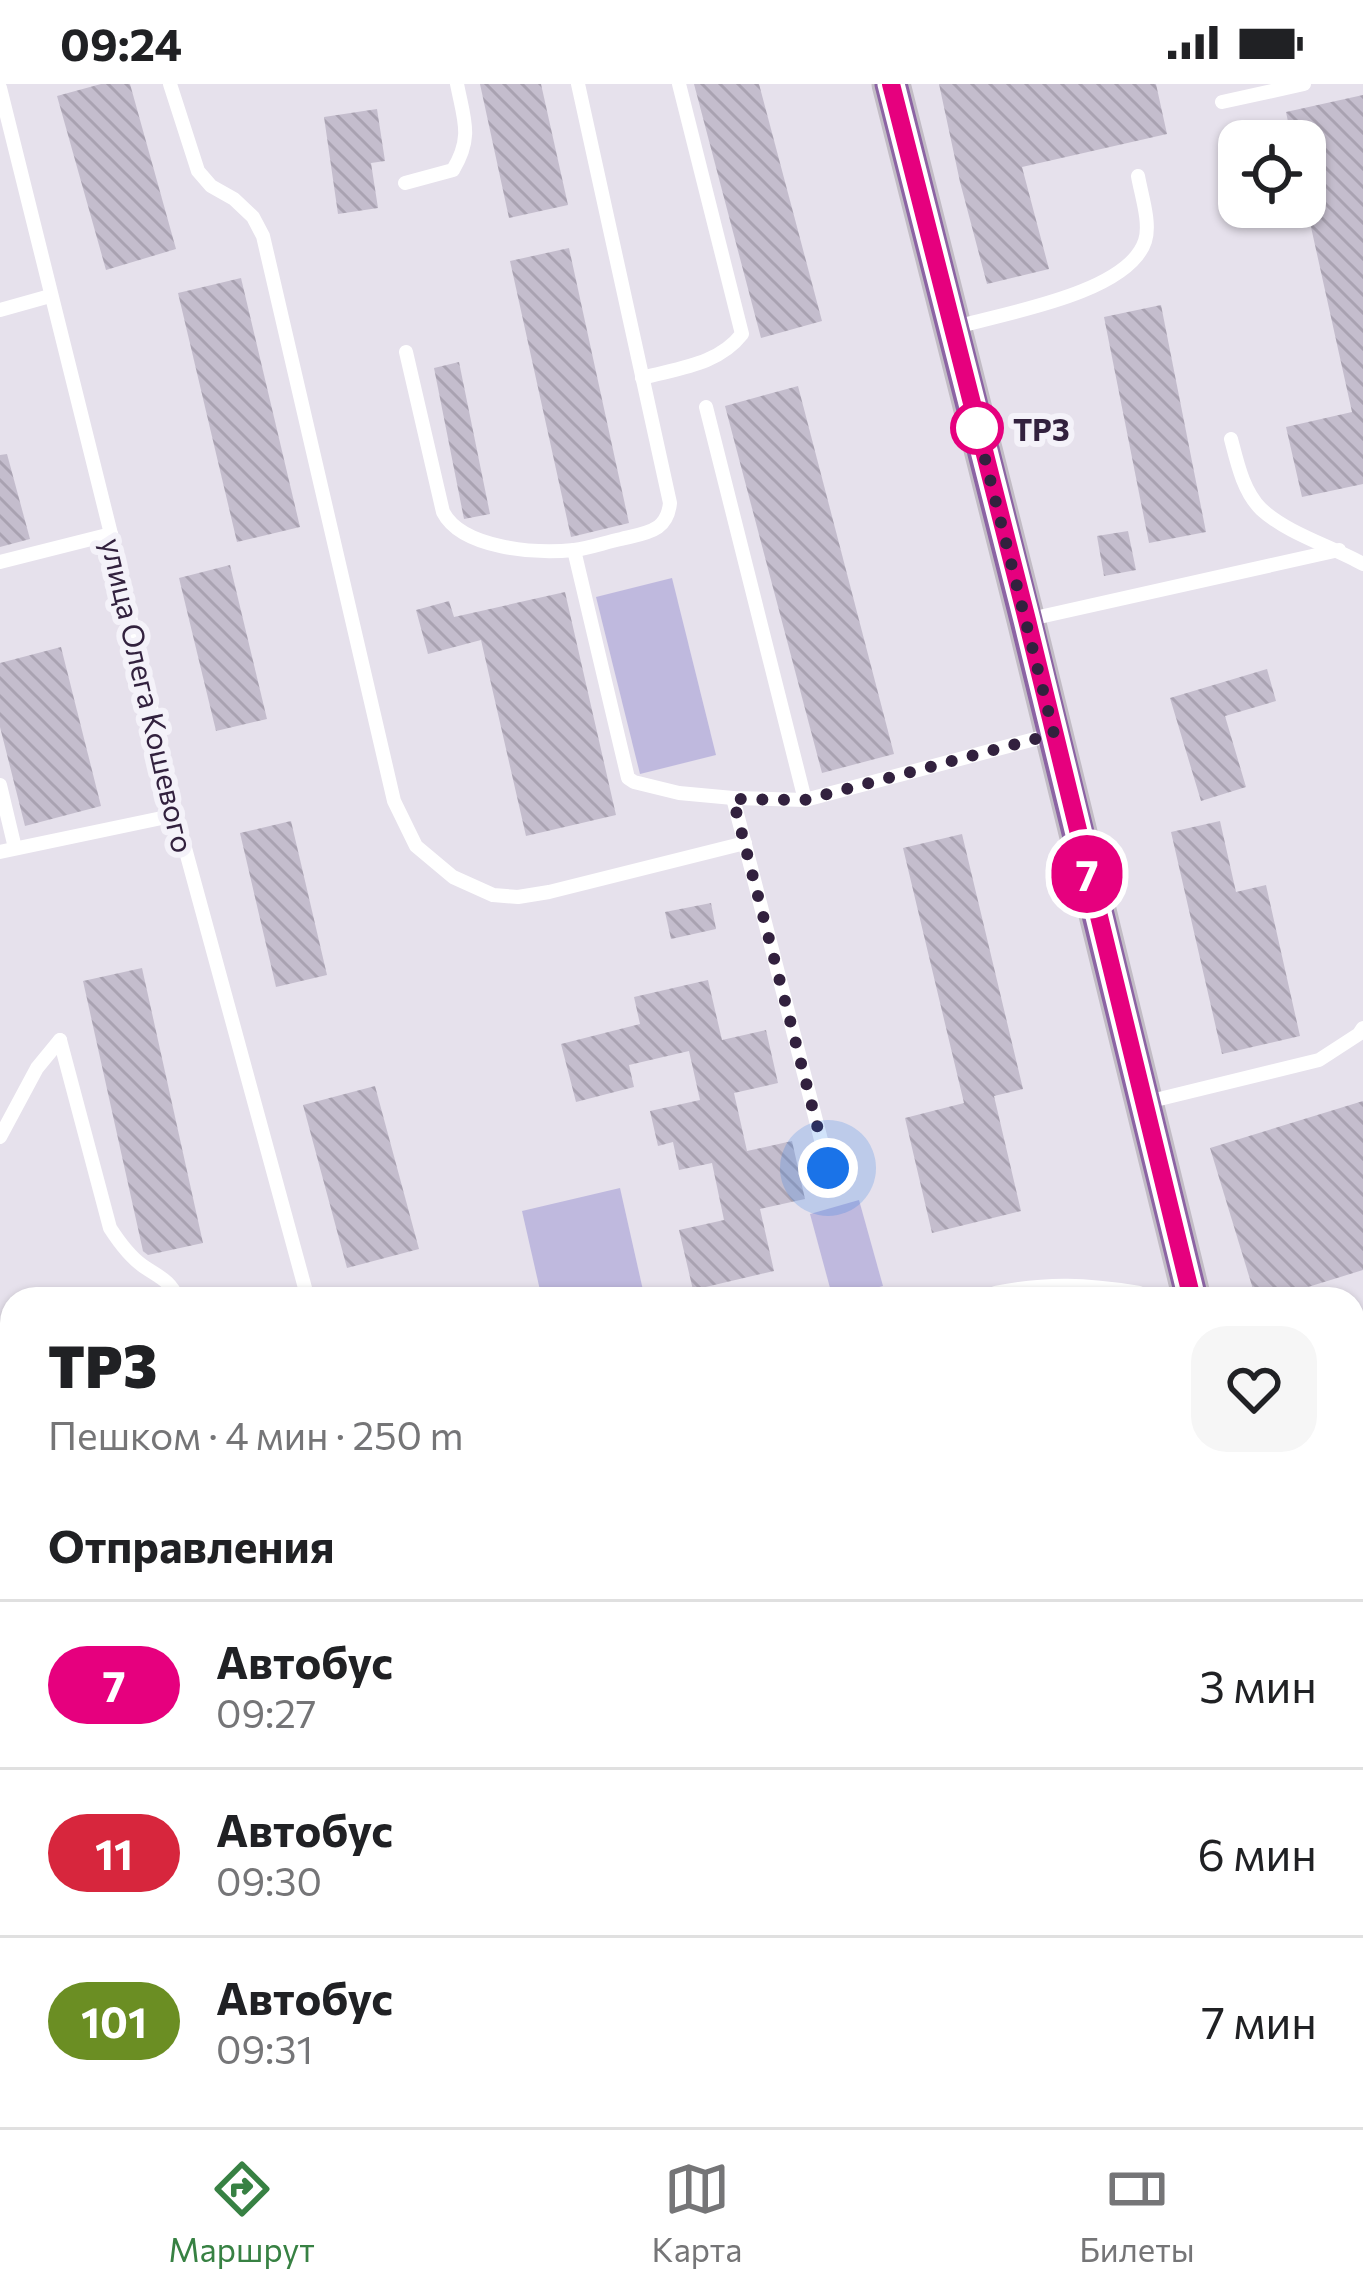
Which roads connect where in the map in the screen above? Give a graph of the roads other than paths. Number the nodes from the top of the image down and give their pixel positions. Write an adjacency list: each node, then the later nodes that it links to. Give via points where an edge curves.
1 (170, 84): 29 (lane, via 198,171 253,217 263,236 394,802 416,846 453,877 518,897)
2 (457, 84): 10 (lane, via 464,152 453,170)
3 (578, 84): 15 (lane)
4 (679, 84): 15 (lane, via 742,334 710,360)
5 (891, 84): 13 (main road)
6 (1304, 84): 8 (lane)
7 (0, 88): 11 (lane, улица Олега Кошевого)
8 (1222, 101)
9 (1138, 176): 13 (lane, via 1146,240 1123,269 1066,297)
10 (404, 183)
11 (50, 296): 12 (lane); 18 (lane, улица Олега Кошевого)
12 (0, 310)
13 (952, 328): 23 (main road)
14 (406, 352): 19 (lane, via 448,522 490,545)
15 (643, 378): 19 (lane, via 668,514 648,532)
16 (706, 407): 27 (lane)
17 (1231, 439): 20 (lane, via 1260,508)
18 (111, 534): 21 (lane); 28 (lane, улица Олега Кошевого)
19 (574, 550): 26 (lane, via 628,778)
20 (1339, 550): 22 (lane); 23 (lane)
21 (0, 562)
22 (1363, 564)
23 (1027, 620): 24 (main road)
24 (1054, 734): 27 (lane); 32 (main road)
25 (0, 785): 30 (lane)
26 (733, 799): 27 (lane); 29 (lane)
27 (805, 800)
28 (176, 815): 30 (lane); 36 (lane, улица Олега Кошевого)
29 (745, 843): 34 (lane)
30 (8, 850)
31 (1363, 1028): 32 (lane, via 1319,1060)
32 (1143, 1102): 37 (main road)
33 (0, 1137): 35 (lane, via 60,1040 110,1228)
34 (828, 1168)
35 (173, 1287)
36 (305, 1287)
37 (1189, 1287)

